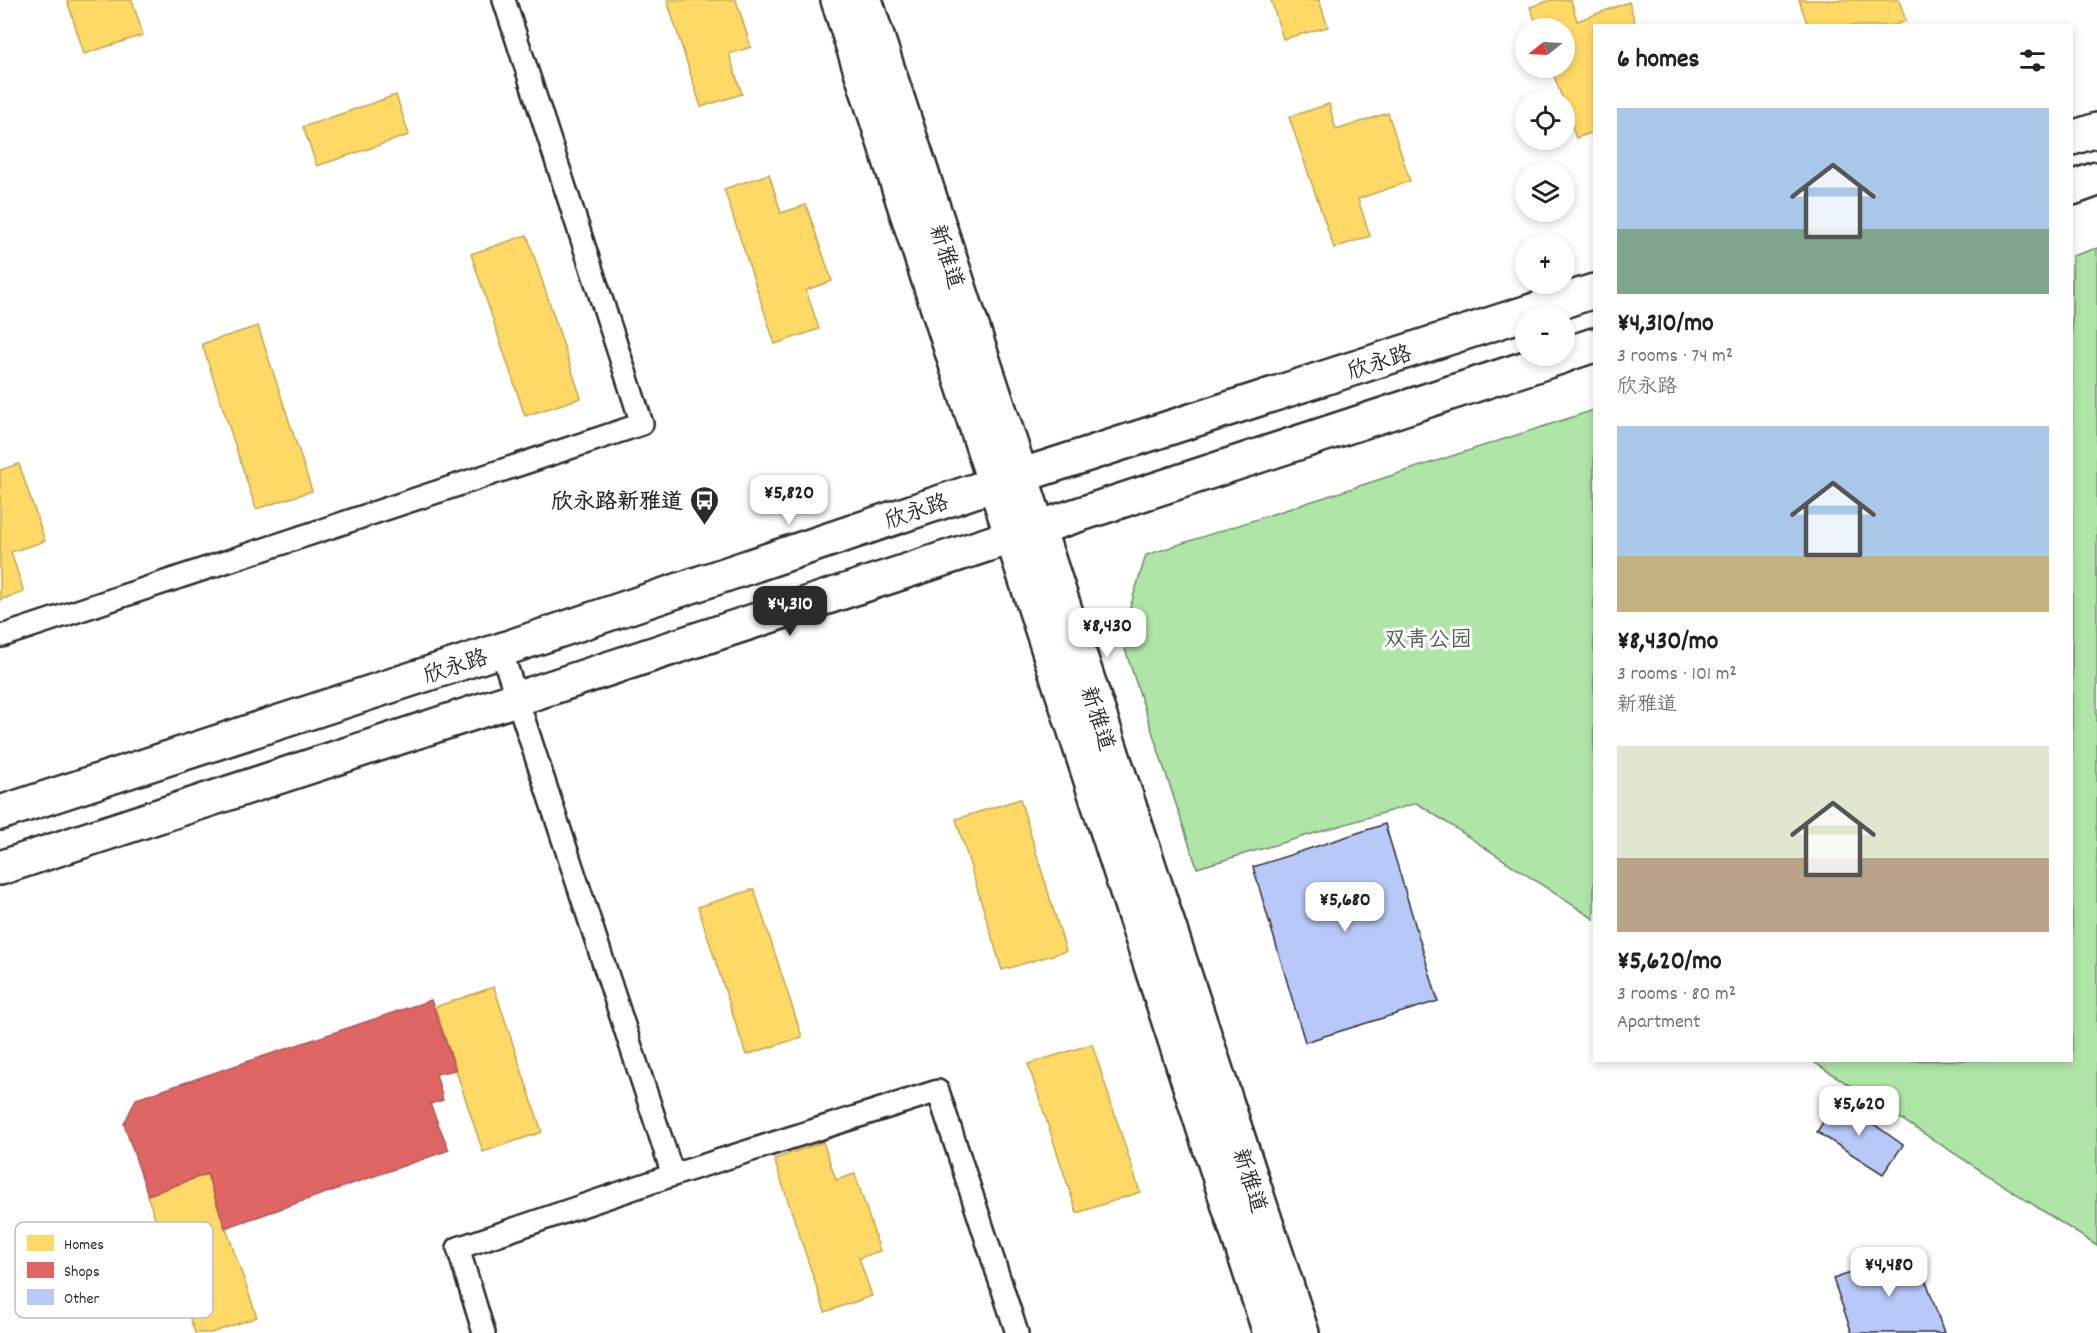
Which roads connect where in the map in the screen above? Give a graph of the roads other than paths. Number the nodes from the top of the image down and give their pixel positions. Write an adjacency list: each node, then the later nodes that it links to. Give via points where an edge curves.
1 (504, 0): 14 (lane, via 642,424)
2 (838, 0): 12 (street, 新雅道)
3 (865, 0): 12 (street, 新雅道)
4 (2097, 130): 5 (street)
5 (2073, 138)
6 (2097, 179): 7 (street)
7 (2073, 188)
8 (1593, 291): 12 (street, 欣永路)
9 (1593, 345): 10 (street)
10 (1575, 351)
11 (1531, 366): 13 (street)
12 (1007, 480): 13 (street, 新雅道); 15 (street, 欣永路)
13 (1025, 533): 16 (street); 22 (street, 新雅道); 23 (street, 新雅道)
14 (0, 635)
15 (501, 650): 16 (lane); 17 (street, 欣永路)
16 (517, 699): 18 (street); 19 (lane)
17 (0, 813)
18 (0, 868)
19 (673, 1175): 20 (lane, via 458,1248); 21 (lane, via 938,1091)
20 (484, 1333)
21 (1017, 1333)
22 (1269, 1333)
23 (1302, 1333)

